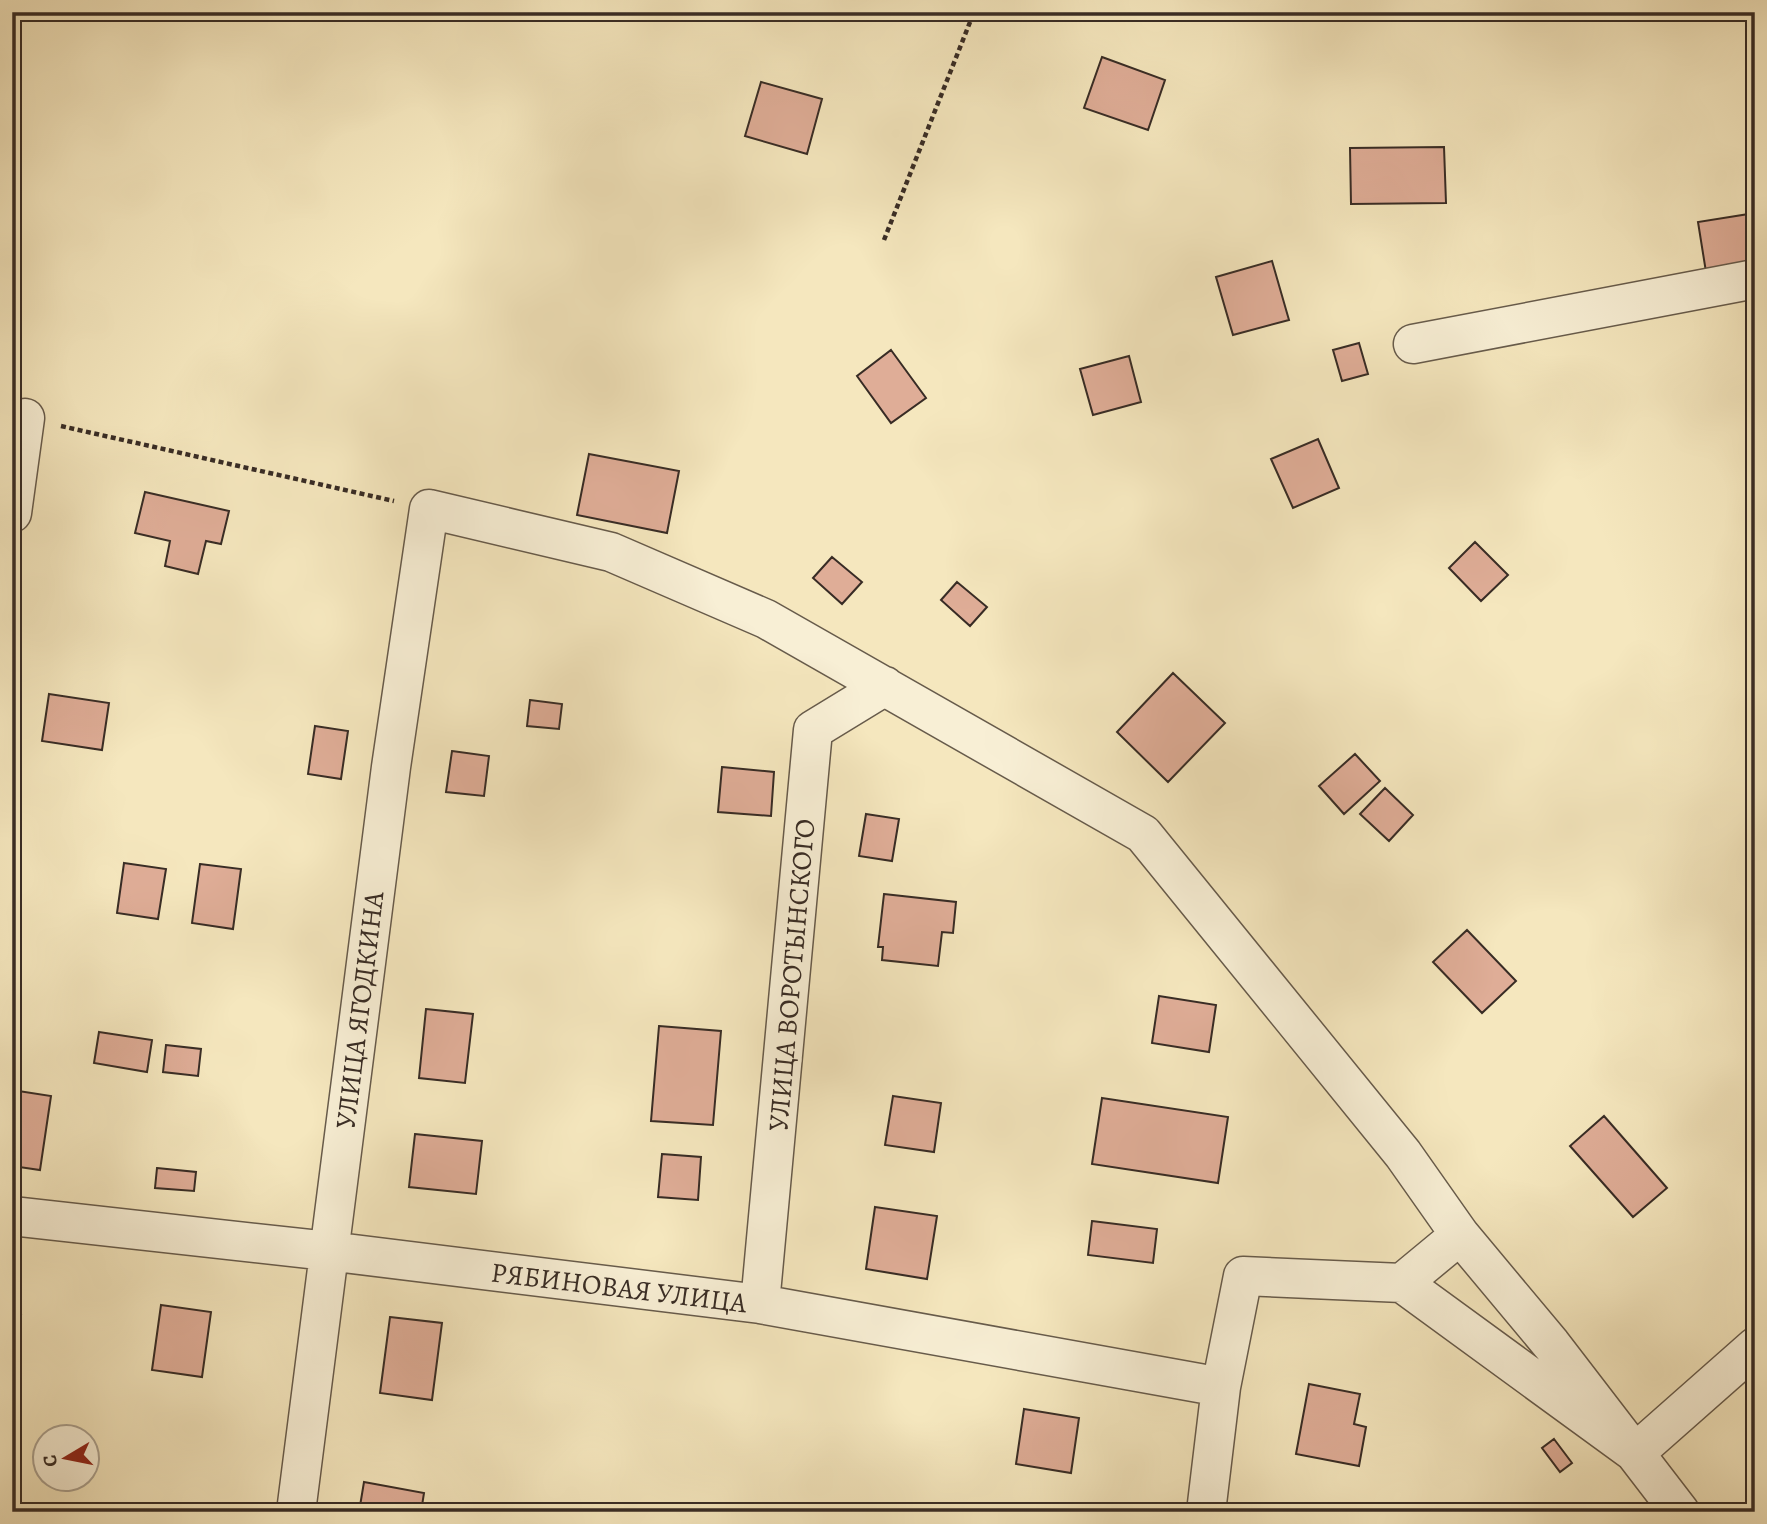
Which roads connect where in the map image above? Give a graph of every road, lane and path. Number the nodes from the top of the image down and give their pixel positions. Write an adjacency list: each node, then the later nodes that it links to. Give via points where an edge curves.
1 (974, 12): 2 (path)
2 (884, 240)
3 (1755, 279): 4 (street)
4 (1413, 344)
5 (24, 418): 6 (path); 7 (street)
6 (429, 509): 8 (street, via 611,552 765,619); 11 (street, УЛИЦА ЯГОДКИНА)
7 (12, 513)
8 (885, 686): 10 (street, via 1143,834 1403,1154); 13 (street, УЛИЦА ВОРОТЫНСКОГО, via 813,730)
9 (12, 1216): 11 (street, РЯБИНОВАЯ УЛИЦА)
10 (1460, 1235): 12 (street); 16 (street, via 1551,1344)
11 (328, 1251): 13 (street, РЯБИНОВАЯ УЛИЦА); 17 (street, УЛИЦА ЯГОДКИНА)
12 (1402, 1283): 15 (street, via 1243,1276); 16 (street)
13 (760, 1304): 15 (street, РЯБИНОВАЯ УЛИЦА)
14 (1755, 1347): 16 (street)
15 (1221, 1387): 18 (street)
16 (1646, 1481): 19 (street)
17 (296, 1512)
18 (1206, 1512)
19 (1680, 1512)

